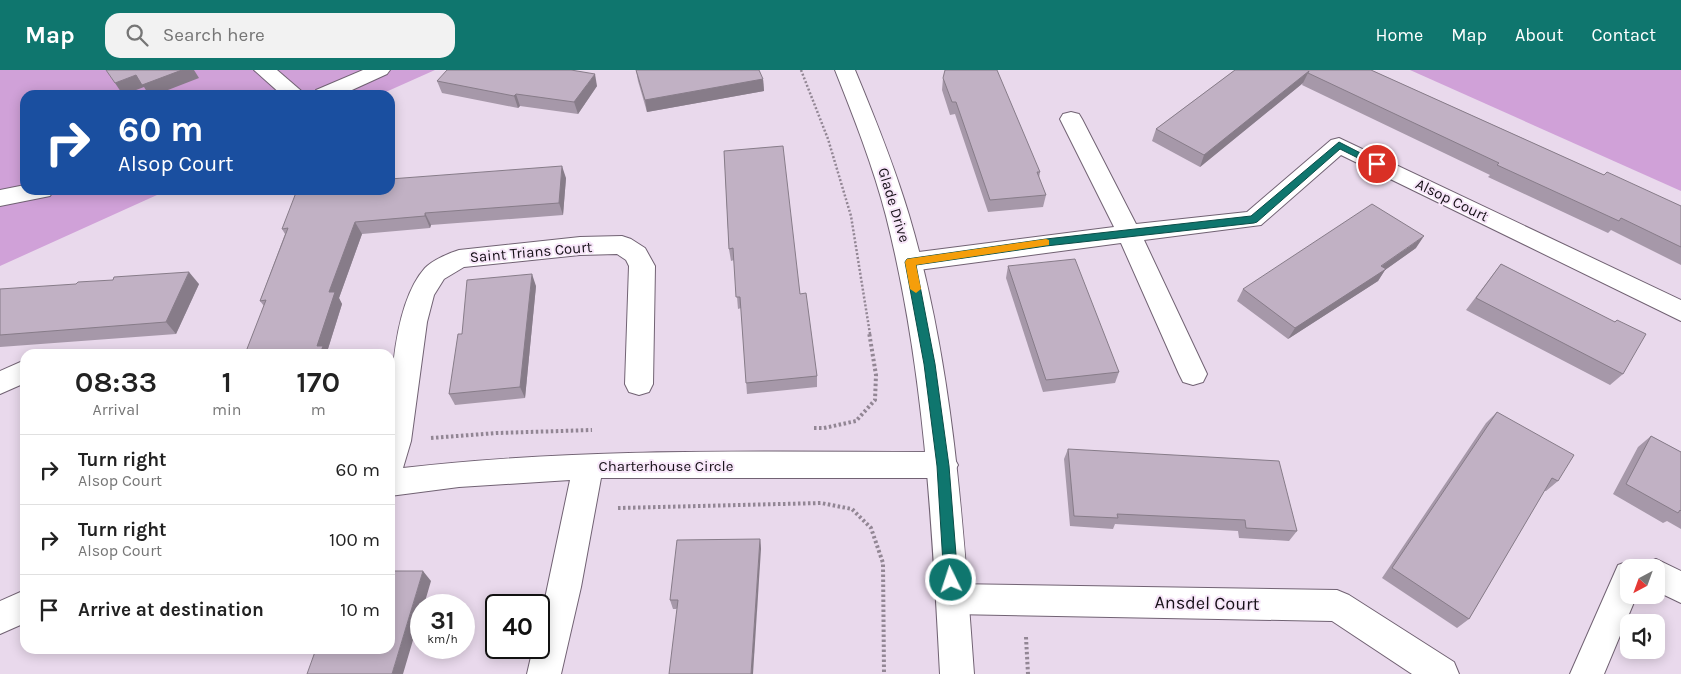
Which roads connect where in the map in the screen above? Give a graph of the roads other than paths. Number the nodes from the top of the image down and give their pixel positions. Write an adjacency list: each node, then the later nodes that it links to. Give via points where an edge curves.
1 (264, 70): 4 (street)
2 (380, 70): 5 (street)
3 (845, 70): 10 (street, Glade Drive, via 887,179)
4 (289, 90)
5 (334, 90)
6 (1071, 119): 9 (street)
7 (20, 194): 8 (street)
8 (0, 198)
9 (1129, 233): 10 (street, Alsop Court); 11 (street, Alsop Court, via 1254,219 1339,145); 13 (street)
10 (911, 262): 18 (street, Glade Drive, via 930,364)
11 (1681, 311)
12 (20, 373): 14 (street)
13 (1193, 374)
14 (0, 383)
15 (639, 384): 16 (street, Saint Trians Court, via 642,266 636,254 622,246 580,246 459,259 435,273 421,294)
16 (395, 441)
17 (588, 466): 18 (street, Charterhouse Circle); 19 (street, Charterhouse Circle, via 458,474); 26 (street, via 565,587)
18 (943, 466): 23 (street, Glade Drive)
19 (395, 482)
20 (1665, 579): 21 (street)
21 (1681, 588)
22 (1620, 597): 29 (street)
23 (952, 599): 27 (street, Glade Drive); 28 (street, Ansdel Court, via 1337,606)
24 (20, 608): 25 (street)
25 (0, 618)
26 (544, 674)
27 (957, 674)
28 (1442, 674)
29 (1587, 674)

